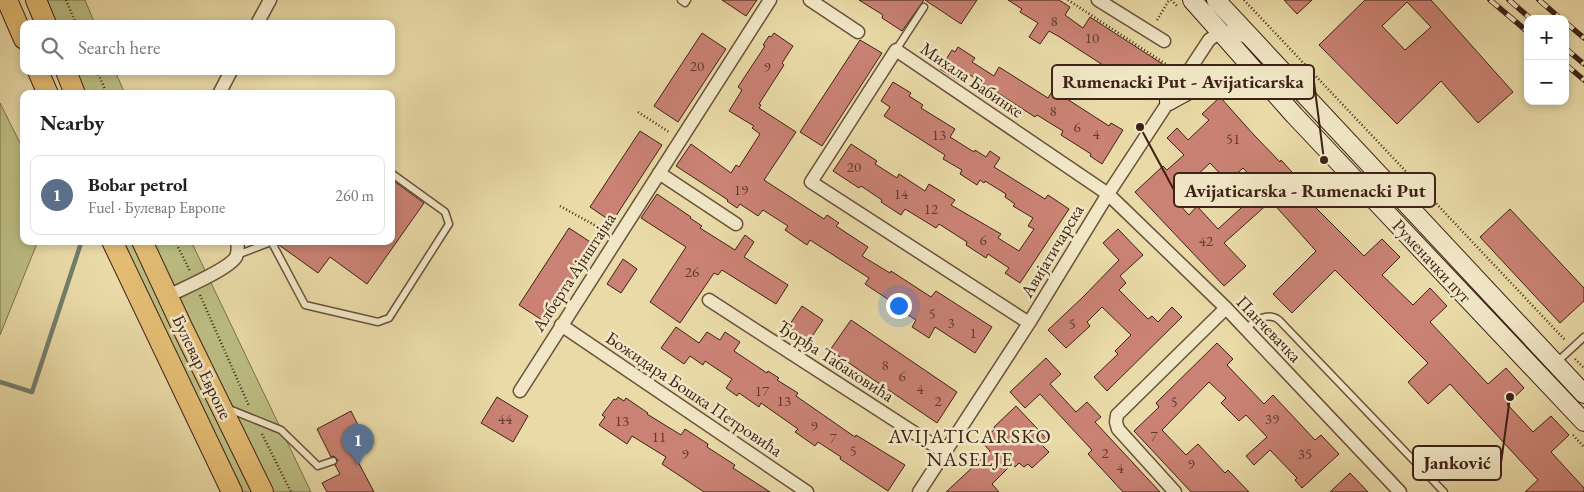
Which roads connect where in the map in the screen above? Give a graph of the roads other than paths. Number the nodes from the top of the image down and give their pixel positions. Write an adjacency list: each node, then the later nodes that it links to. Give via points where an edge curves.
1 (7, 0): 14 (main road)
2 (36, 0): 12 (main road)
3 (270, 0): 13 (street)
4 (681, 0): 5 (lane, via 685,3)
5 (687, 0)
6 (770, 0): 28 (street, Алберта Ајнштајна)
7 (810, 0): 15 (street)
8 (1098, 0): 17 (street)
9 (1192, 0): 16 (main road, Руменачки пут)
10 (1216, 0): 18 (main road, Руменачки пут)
11 (924, 7): 19 (lane)
12 (44, 20)
13 (259, 20)
14 (20, 30)
15 (858, 32)
16 (1220, 32): 18 (street, Руменачки пут, via 1243,35); 23 (main road, Руменачки пут); 27 (street, Авијатичарска, via 1209,40)
17 (1164, 41)
18 (1256, 43): 45 (main road, Руменачки пут)
19 (896, 50): 30 (street, Михала Бабинке); 41 (street, Михала Бабинке, via 810,182)
20 (40, 75): 24 (main road)
21 (68, 75): 25 (main road)
22 (229, 75): 26 (street)
23 (1261, 78): 27 (main road, via 1222,77 1195,86); 49 (main road, Руменачки пут)
24 (46, 90)
25 (73, 90)
26 (221, 90)
27 (1169, 101): 30 (street, Авијатичарска)
28 (659, 173): 31 (street); 42 (street, Алберта Ајнштајна)
29 (395, 176): 36 (lane, via 445,212 449,224 389,318 378,322 305,304)
30 (1108, 194): 40 (street, Панчевачка); 41 (street, Авијатичарска)
31 (736, 224)
32 (114, 245): 52 (main road, Булевар Европе)
33 (144, 245): 38 (main road, Булевар Европе)
34 (238, 245): 37 (street)
35 (264, 245): 37 (lane)
36 (273, 245)
37 (236, 256): 38 (street, via 211,275)
38 (168, 296): 48 (main road, Булевар Европе)
39 (709, 300): 50 (street, Ђорђа Табаковића)
40 (1226, 308): 43 (street, Панчевачка); 56 (street, via 1117,415 1118,429)
41 (1029, 323): 50 (street, Авијатичарска)
42 (561, 325): 46 (street, Алберта Ајнштајна); 54 (street, Божидара Бошка Петровића)
43 (1246, 329): 57 (street, Панчевачка); 58 (lane, via 1262,318 1272,316 1279,320)
44 (1584, 337): 45 (lane)
45 (1556, 364): 47 (main road, Руменачки пут)
46 (520, 391)
47 (1584, 394)
48 (215, 395): 51 (lane, via 231,411 281,430 318,466); 53 (main road, Булевар Европе)
49 (1584, 422)
50 (944, 452): 55 (street, Авијатичарска)
51 (333, 460)
52 (232, 492)
53 (263, 492)
54 (807, 492)
55 (919, 492)
56 (1175, 492)
57 (1400, 492)
58 (1444, 492)

